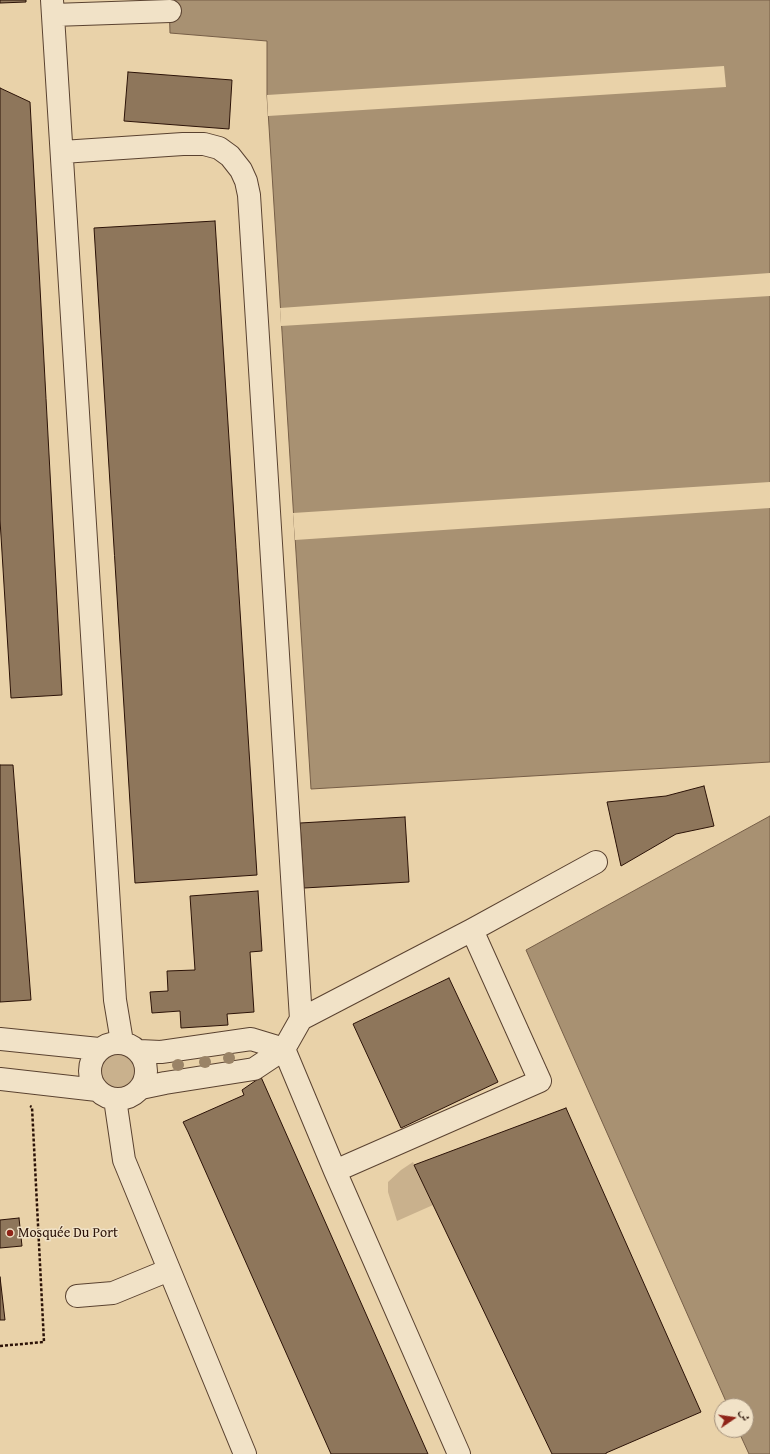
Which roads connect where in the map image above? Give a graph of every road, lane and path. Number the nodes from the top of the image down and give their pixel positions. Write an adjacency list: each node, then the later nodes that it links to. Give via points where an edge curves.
1 (53, 7): 2 (lane); 3 (lane)
2 (170, 11)
3 (62, 152): 6 (lane, via 204,144 219,148 230,156 246,181 249,195); 8 (lane, via 115,1000)
4 (596, 862): 5 (lane)
5 (472, 930): 6 (lane); 15 (lane, via 540,1081)
6 (302, 1019): 10 (lane)
7 (0, 1039): 9 (lane)
8 (130, 1047): 9 (lane, via 108,1044); 10 (lane, via 161,1052 251,1040); 12 (lane, via 144,1060 147,1069 146,1079)
9 (99, 1049): 13 (lane, via 91,1062 90,1072 92,1082)
10 (284, 1049): 12 (lane, via 254,1069); 15 (lane)
11 (0, 1079): 13 (lane)
12 (141, 1088): 13 (lane, via 125,1099)
13 (106, 1095): 16 (lane, via 124,1160)
14 (26, 1106): 18 (path, via 32,1107 44,1342)
15 (335, 1171): 20 (lane)
16 (169, 1270): 17 (lane, via 114,1293); 19 (lane)
17 (77, 1296)
18 (0, 1346)
19 (245, 1454)
20 (459, 1454)

